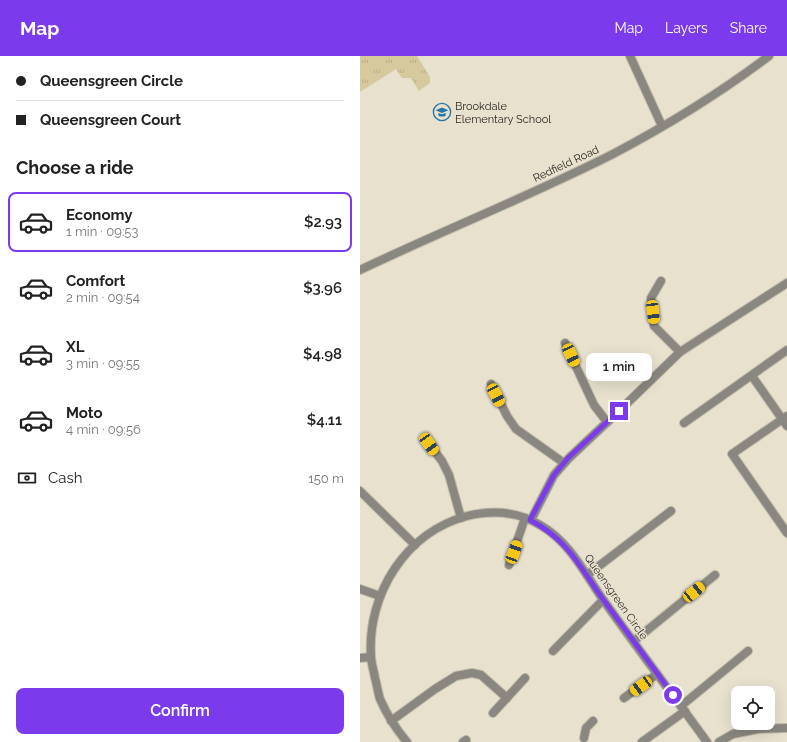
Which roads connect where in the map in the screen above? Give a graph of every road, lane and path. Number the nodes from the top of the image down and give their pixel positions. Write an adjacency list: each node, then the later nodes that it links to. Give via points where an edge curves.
1 (630, 56): 3 (street)
2 (770, 56): 3 (street, Redfield Road, via 706,101)
3 (662, 126): 4 (street, Redfield Road, via 613,154)
4 (360, 270)
5 (661, 281): 9 (street, via 651,298 654,326)
6 (787, 283): 9 (street)
7 (565, 343): 13 (street, via 594,405)
8 (787, 350): 10 (street)
9 (680, 352): 13 (street)
10 (752, 376): 12 (street); 14 (street)
11 (491, 384): 16 (street, via 516,429)
12 (785, 421): 21 (street, via 732,454)
13 (607, 422): 16 (street)
14 (684, 423)
15 (429, 444): 19 (street, via 442,461)
16 (564, 463): 20 (street)
17 (360, 491): 22 (street)
18 (671, 511): 24 (street)
19 (461, 518): 20 (street, Queensgreen Circle, via 494,512); 22 (street, Queensgreen Circle, via 440,526)
20 (528, 519): 23 (street); 24 (street, Queensgreen Circle, via 553,533 570,550)
21 (787, 532)
22 (415, 545): 27 (street, Queensgreen Circle, via 394,568)
23 (509, 565)
24 (587, 575): 28 (street, Queensgreen Circle)
25 (715, 575): 29 (street)
26 (360, 590): 27 (street)
27 (380, 596): 32 (street, Queensgreen Circle, via 371,629)
28 (603, 600): 29 (street, Queensgreen Circle); 30 (street)
29 (634, 641): 34 (street, Queensgreen Circle)
30 (552, 651)
31 (748, 651): 38 (street)
32 (371, 657): 33 (street); 40 (street, Queensgreen Circle, via 380,698)
33 (360, 658)
34 (657, 674): 37 (street); 38 (street, Queensgreen Circle)
35 (525, 678): 36 (street)
36 (506, 698): 39 (street); 40 (street, via 481,676 472,673 456,676)
37 (624, 698)
38 (683, 709): 45 (street); 46 (street, Queensgreen Circle)
39 (493, 713)
40 (391, 721): 44 (street, Queensgreen Circle)
41 (594, 721): 43 (street, via 586,728)
42 (787, 728): 47 (street, via 758,729 732,734)
43 (583, 741)
44 (407, 742)
45 (642, 742)
46 (707, 742)
47 (720, 742)

